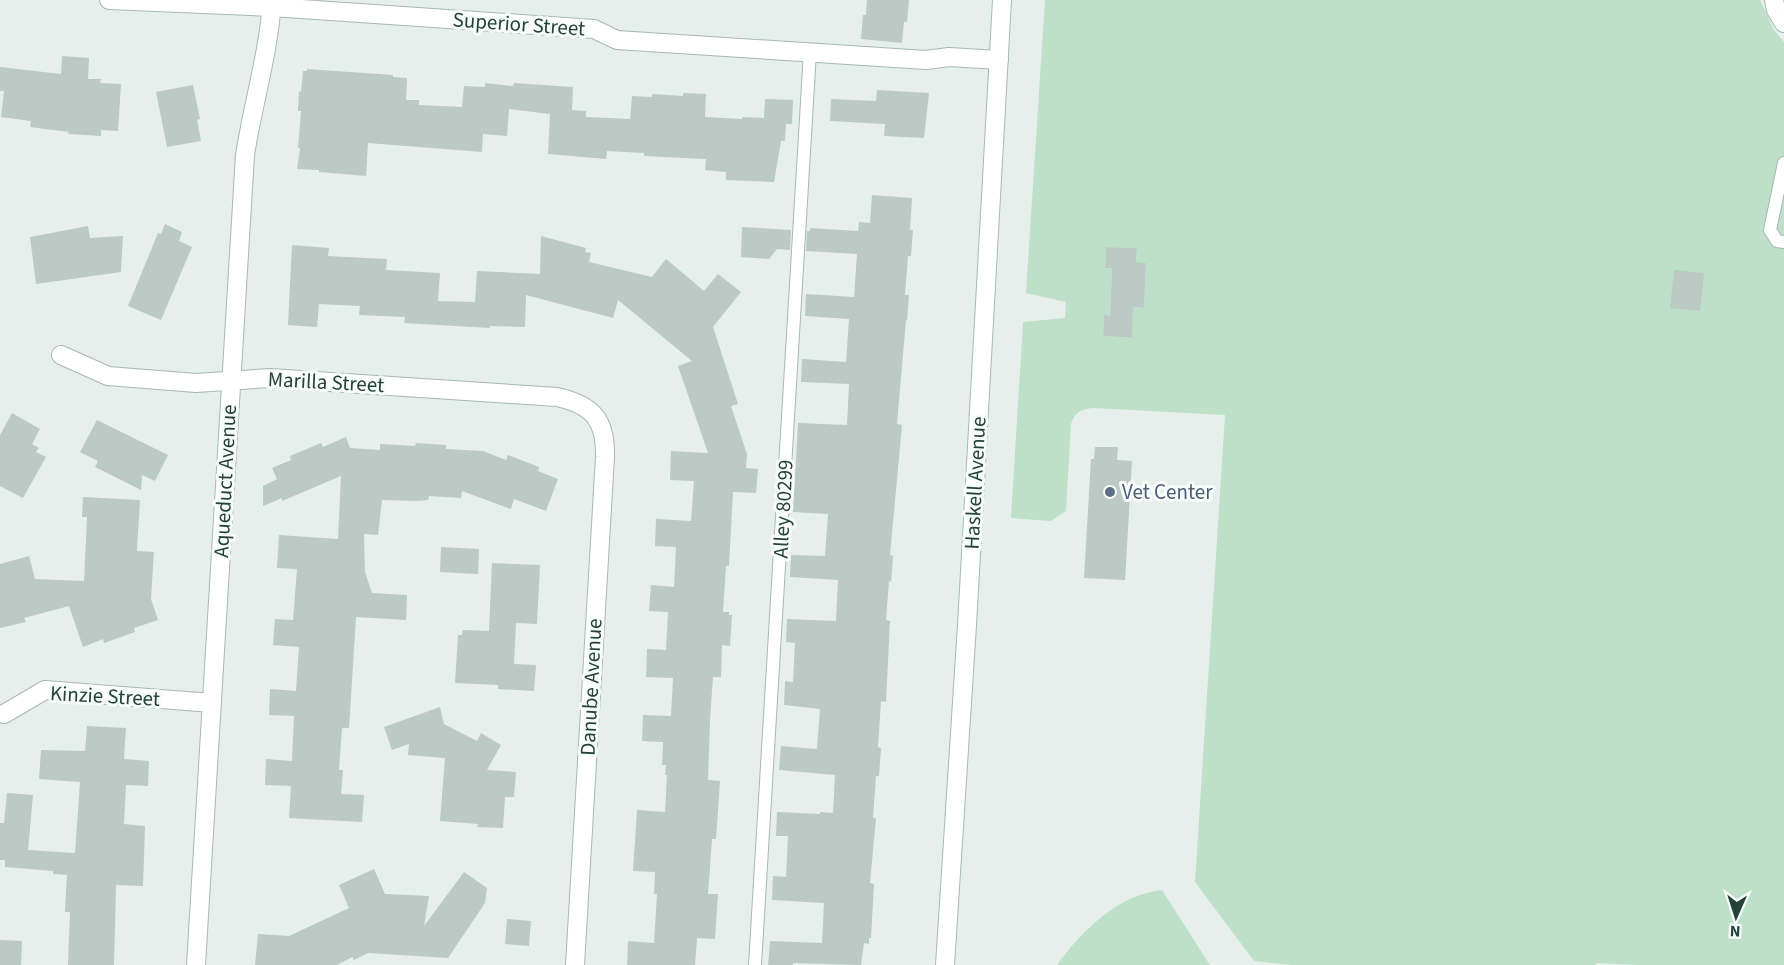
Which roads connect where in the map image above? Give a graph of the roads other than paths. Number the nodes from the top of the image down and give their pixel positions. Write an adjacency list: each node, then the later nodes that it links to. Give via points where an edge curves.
1 (109, 0): 4 (street, Superior Street)
2 (1002, 0): 7 (street, Haskell Avenue)
3 (1774, 0): 5 (street)
4 (272, 4): 6 (street, Superior Street, via 594,29 617,40); 11 (street, Aqueduct Avenue, via 245,155)
5 (1784, 23)
6 (810, 52): 7 (street, Superior Street, via 926,60); 17 (lane, Alley 80299)
7 (999, 60): 18 (street, Haskell Avenue)
8 (1784, 163): 9 (lane, via 1770,230 1777,241)
9 (1784, 242)
10 (61, 355): 11 (street, Marilla Street, via 108,376 196,383)
11 (230, 381): 12 (street, Marilla Street, via 270,378 557,397 578,402); 13 (street, Aqueduct Avenue)
12 (593, 412): 16 (street, Danube Avenue, via 604,435 605,457)
13 (212, 703): 14 (street, Kinzie Street, via 45,690); 15 (street, Aqueduct Avenue)
14 (4, 714)
15 (196, 965)
16 (575, 965)
17 (755, 965)
18 (945, 965)

